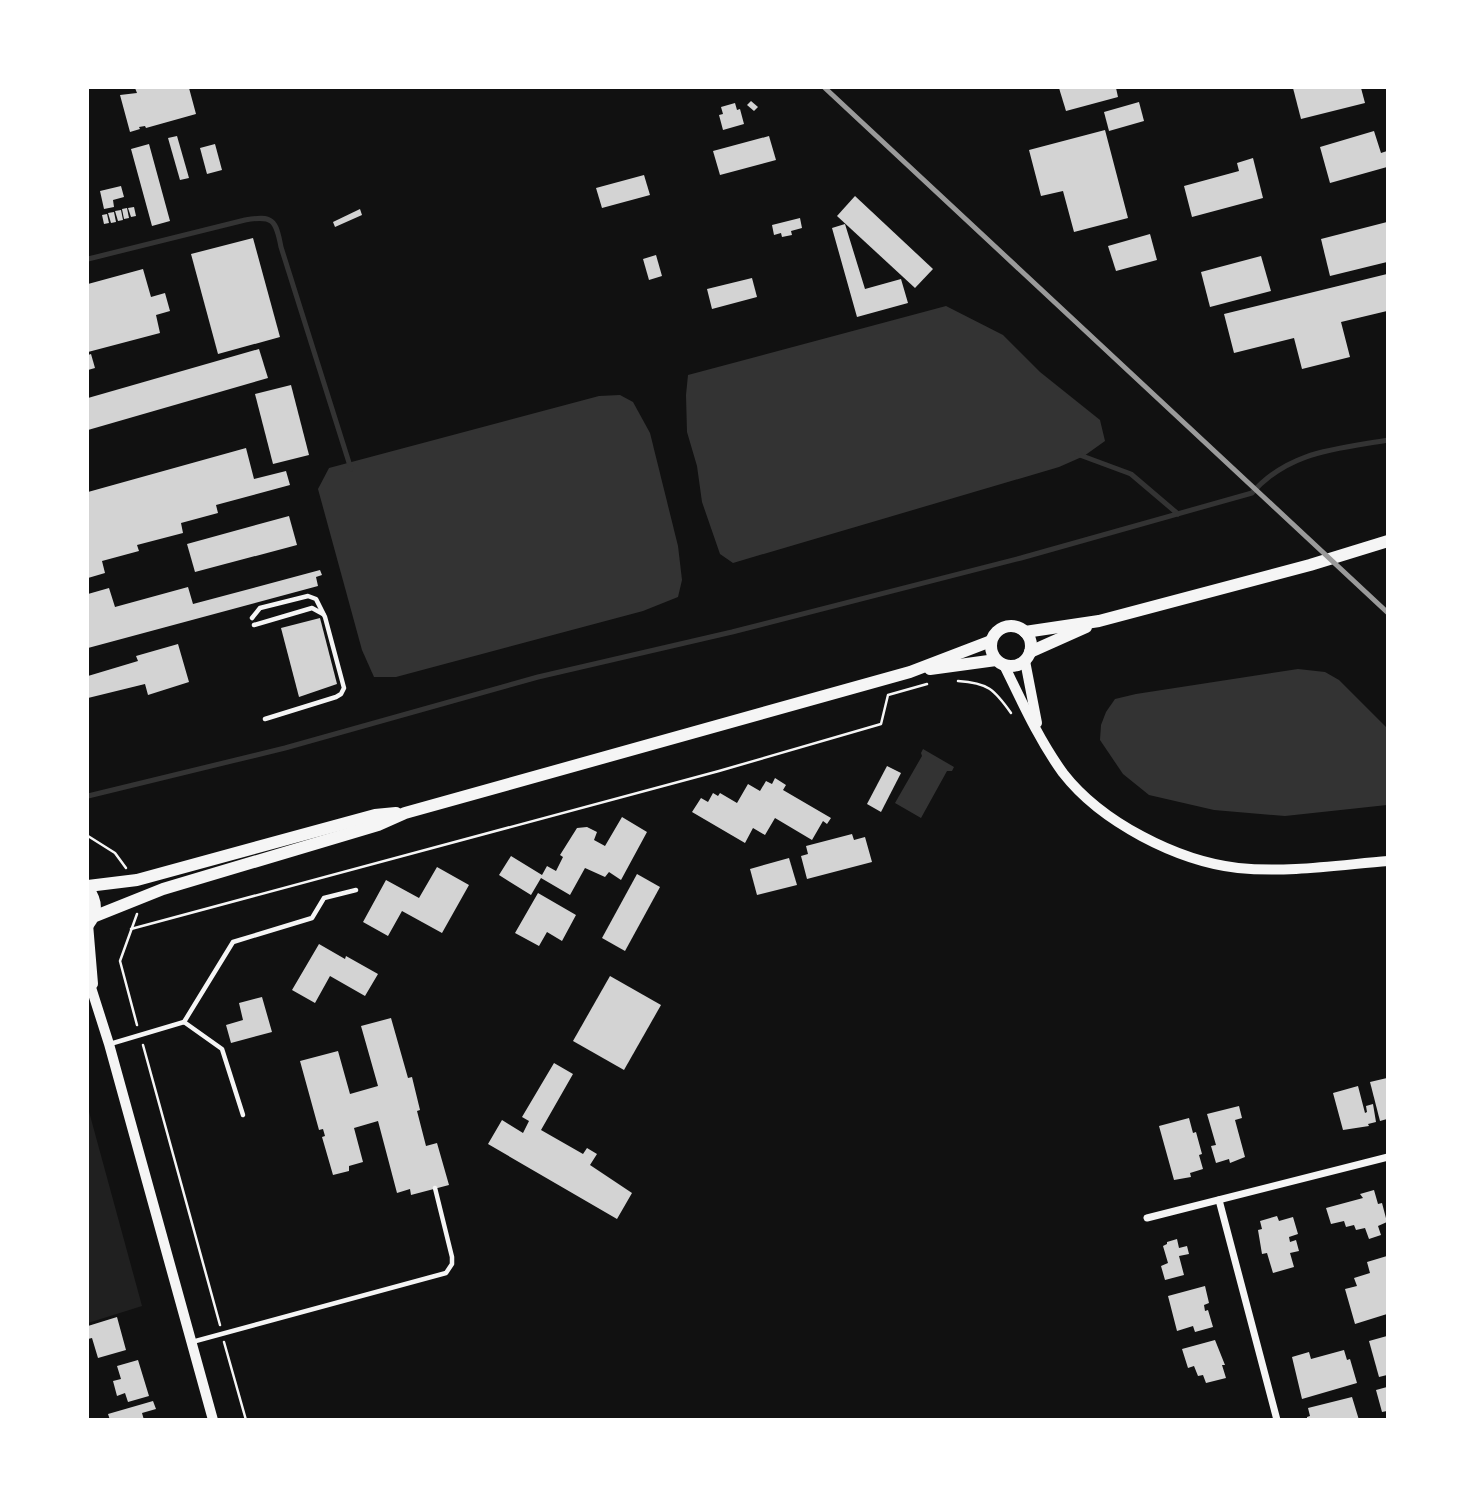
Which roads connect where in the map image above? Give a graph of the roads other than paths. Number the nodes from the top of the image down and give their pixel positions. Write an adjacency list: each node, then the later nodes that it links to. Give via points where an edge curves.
1 (1388, 541): 4 (main road)
2 (324, 615): 3 (lane, via 316,599 309,596 260,608); 5 (lane, via 313,608); 11 (lane, via 342,692)
3 (252, 618)
4 (1099, 621): 6 (main road); 8 (main road)
5 (254, 625)
6 (1026, 632): 7 (main road, via 1009,625 997,630); 8 (main road, via 1031,641)
7 (991, 640): 9 (main road, via 991,651); 10 (main road)
8 (1028, 656): 9 (main road, via 1015,666); 12 (street)
9 (1000, 663): 10 (main road); 12 (street)
10 (909, 672): 13 (main road)
11 (265, 719)
12 (1039, 736): 14 (street, via 1065,775 1101,810 1143,837 1201,860 1272,869)
13 (405, 813): 15 (main road, via 375,815 137,880); 17 (main road, via 379,825 163,889)
14 (1388, 861)
15 (88, 887): 17 (main road, via 95,908)
16 (356, 890): 20 (lane, via 324,898 312,918 233,942)
17 (90, 922): 19 (street)
18 (88, 978): 19 (street)
19 (94, 993): 21 (street)
20 (184, 1022): 21 (lane); 22 (lane, via 222,1049)
21 (109, 1044): 27 (street)
22 (243, 1115)
23 (1388, 1157): 25 (street)
24 (435, 1188): 27 (lane, via 452,1257 446,1273)
25 (1219, 1200): 26 (street); 29 (street)
26 (1147, 1218)
27 (192, 1342): 28 (street)
28 (213, 1419)
29 (1277, 1419)

